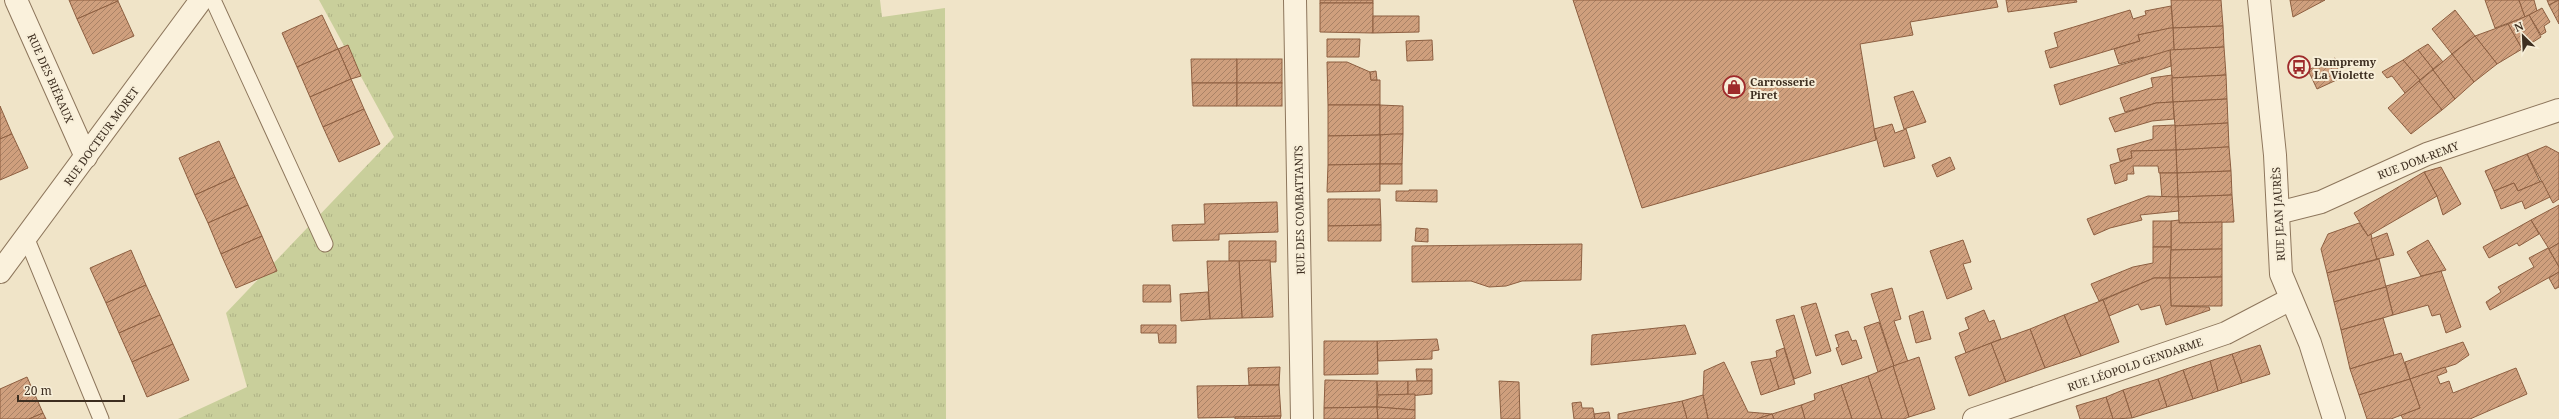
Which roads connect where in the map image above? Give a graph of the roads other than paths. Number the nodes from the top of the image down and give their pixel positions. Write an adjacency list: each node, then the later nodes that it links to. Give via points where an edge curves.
1 (16, 0): 7 (street, RUE DES BIÉRAUX)
2 (201, 0): 7 (street, RUE DOCTEUR MORET)
3 (213, 0): 10 (lane)
4 (1295, 0): 14 (street, RUE DES COMBATTANTS)
5 (2259, 0): 8 (street, RUE JEAN JAURÈS, via 2270,98)
6 (2559, 110): 8 (street, RUE DOM-REMY, via 2427,154 2321,202)
7 (86, 157): 9 (street, RUE DOCTEUR MORET)
8 (2278, 213): 12 (street, RUE JEAN JAURÈS, via 2281,274)
9 (26, 237): 11 (street, RUE DOCTEUR MORET); 13 (lane)
10 (325, 244)
11 (0, 272)
12 (2291, 299): 15 (street, RUE LÉOPOLD GENDARME, via 2226,333); 16 (street, RUE JEAN JAURÈS, via 2310,343)
13 (101, 419)
14 (1302, 419)
15 (1974, 419)
16 (2334, 419)

